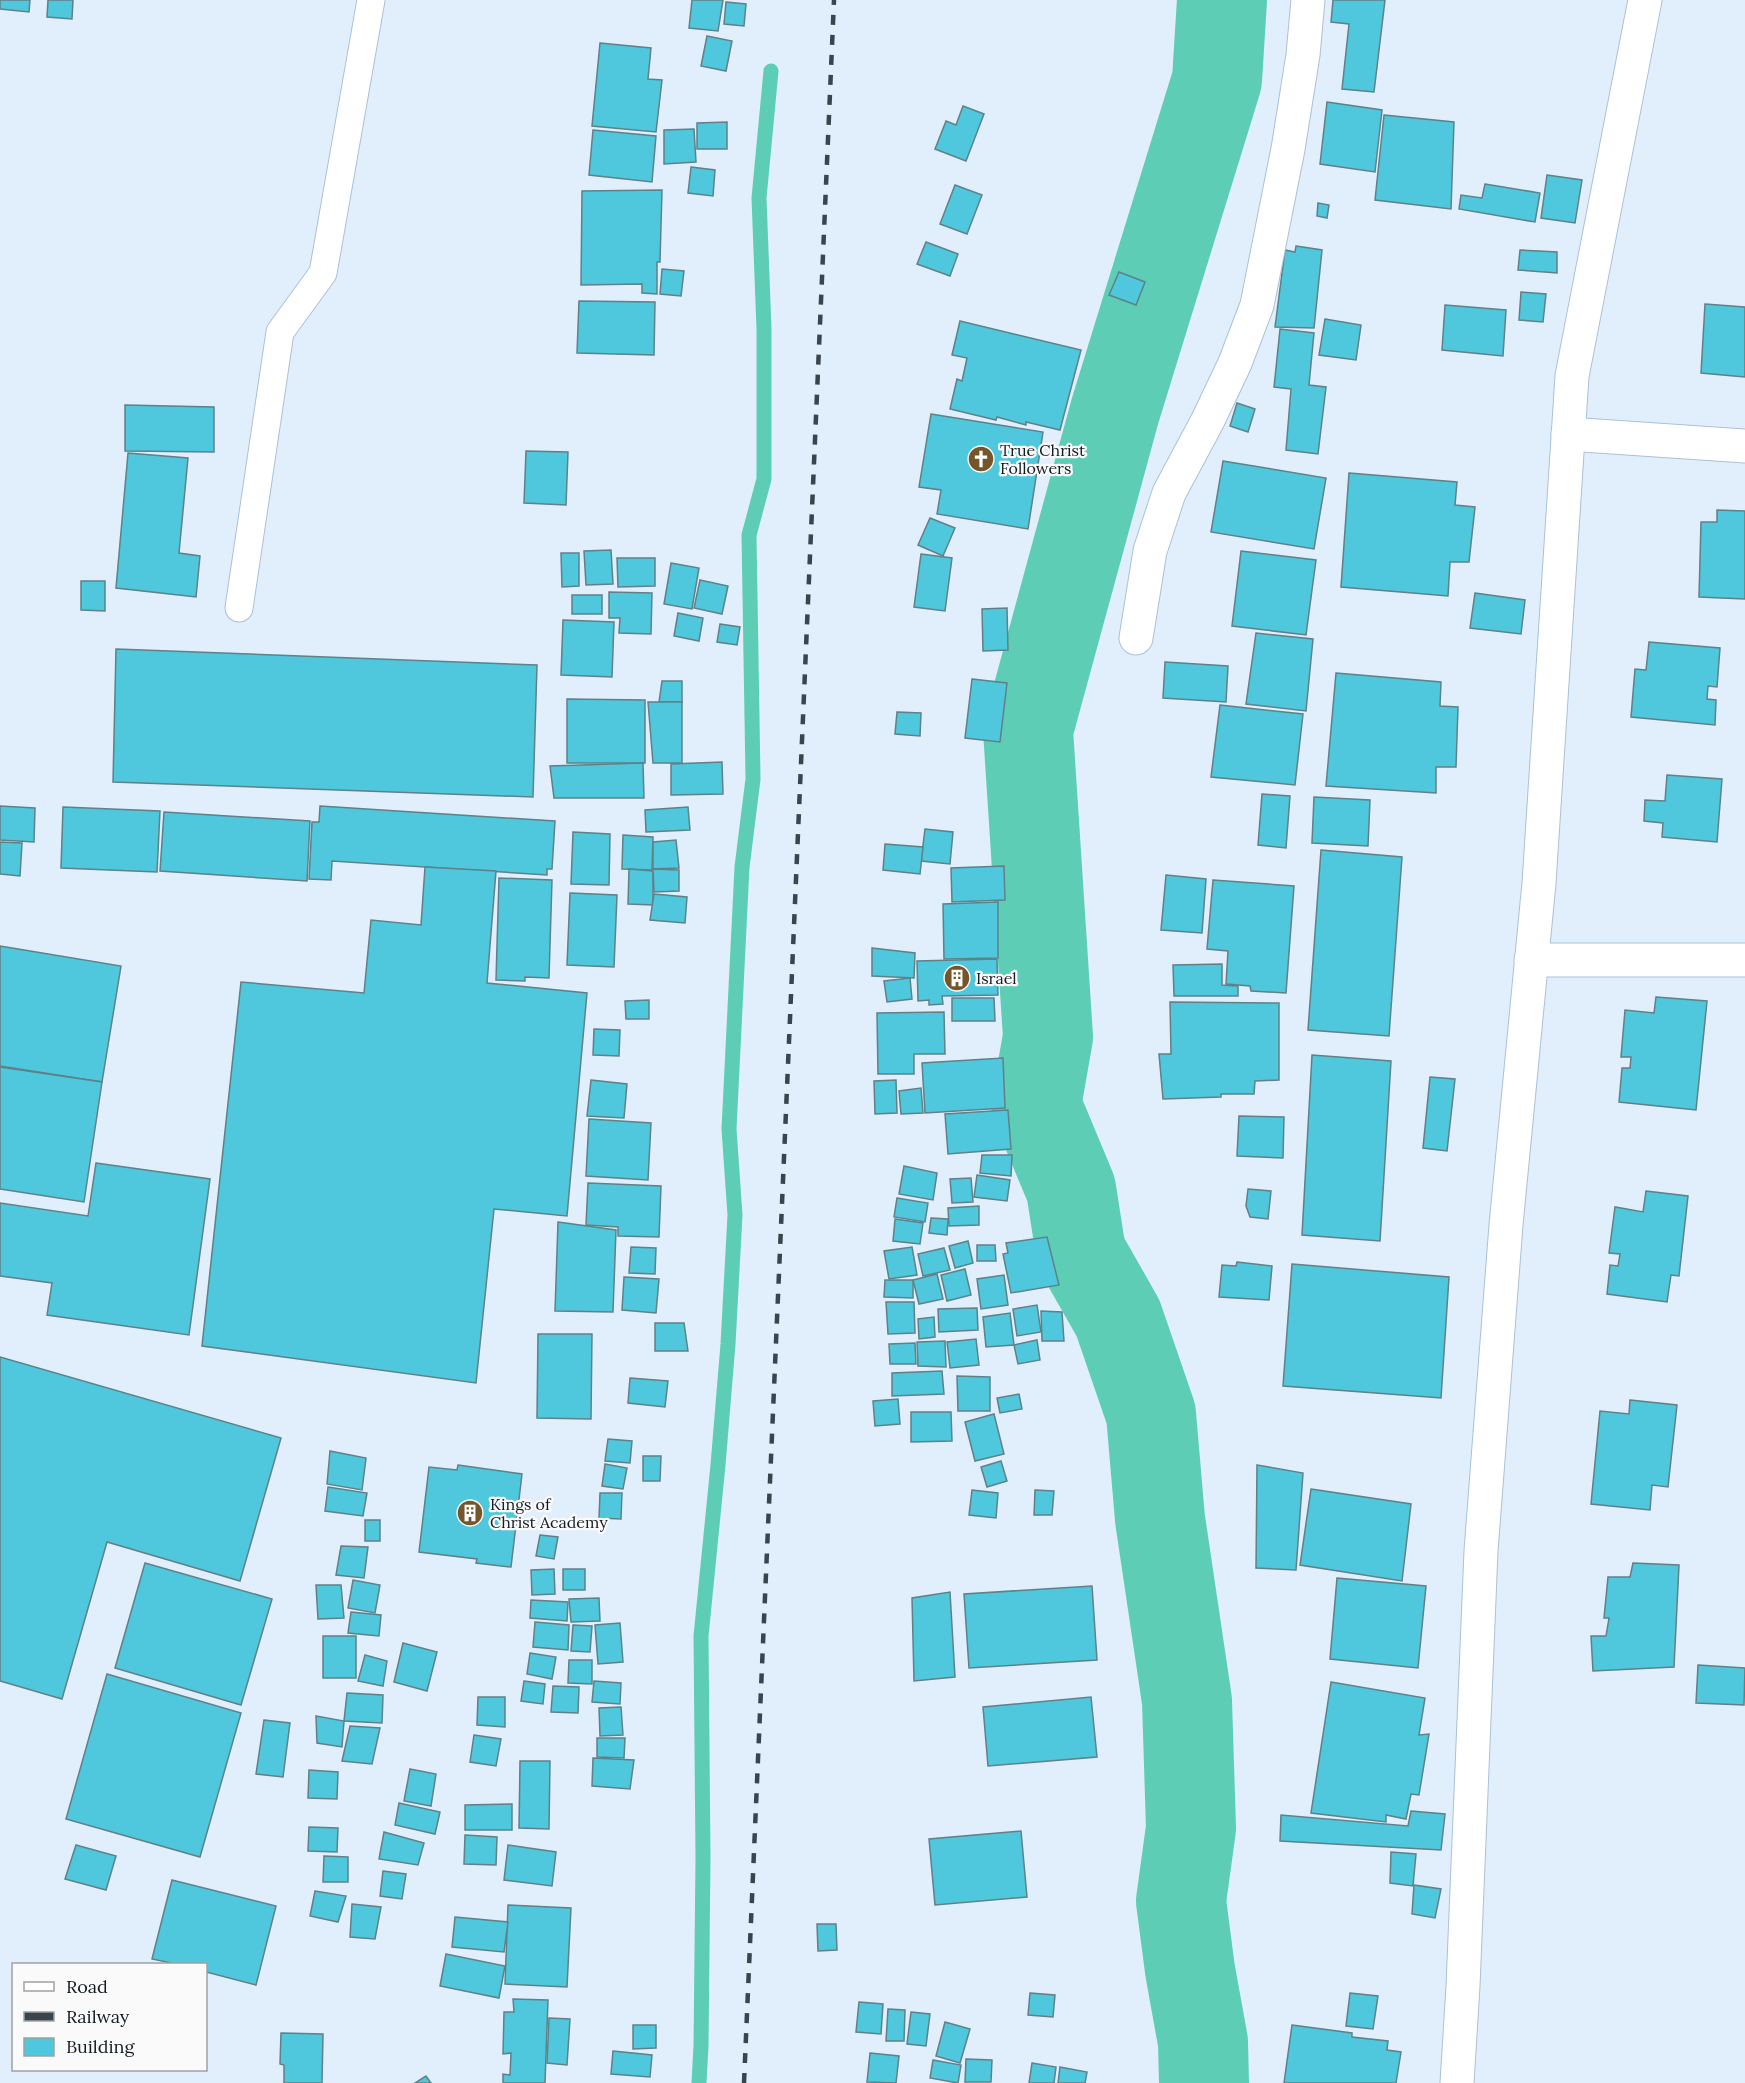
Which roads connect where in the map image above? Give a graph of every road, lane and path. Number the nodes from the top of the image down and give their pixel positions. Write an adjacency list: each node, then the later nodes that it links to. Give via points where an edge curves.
1 (371, 0): 6 (lane, via 323,273 280,332)
2 (1308, 0): 7 (street, via 1288,148 1257,305 1226,382 1169,493 1150,551)
3 (1645, 0): 4 (street, via 1572,376)
4 (1568, 434): 5 (street); 8 (street)
5 (1745, 446)
6 (239, 608)
7 (1136, 638)
8 (1531, 960): 9 (street); 10 (street, via 1481,1551)
9 (1745, 960)
10 (1457, 2083)

